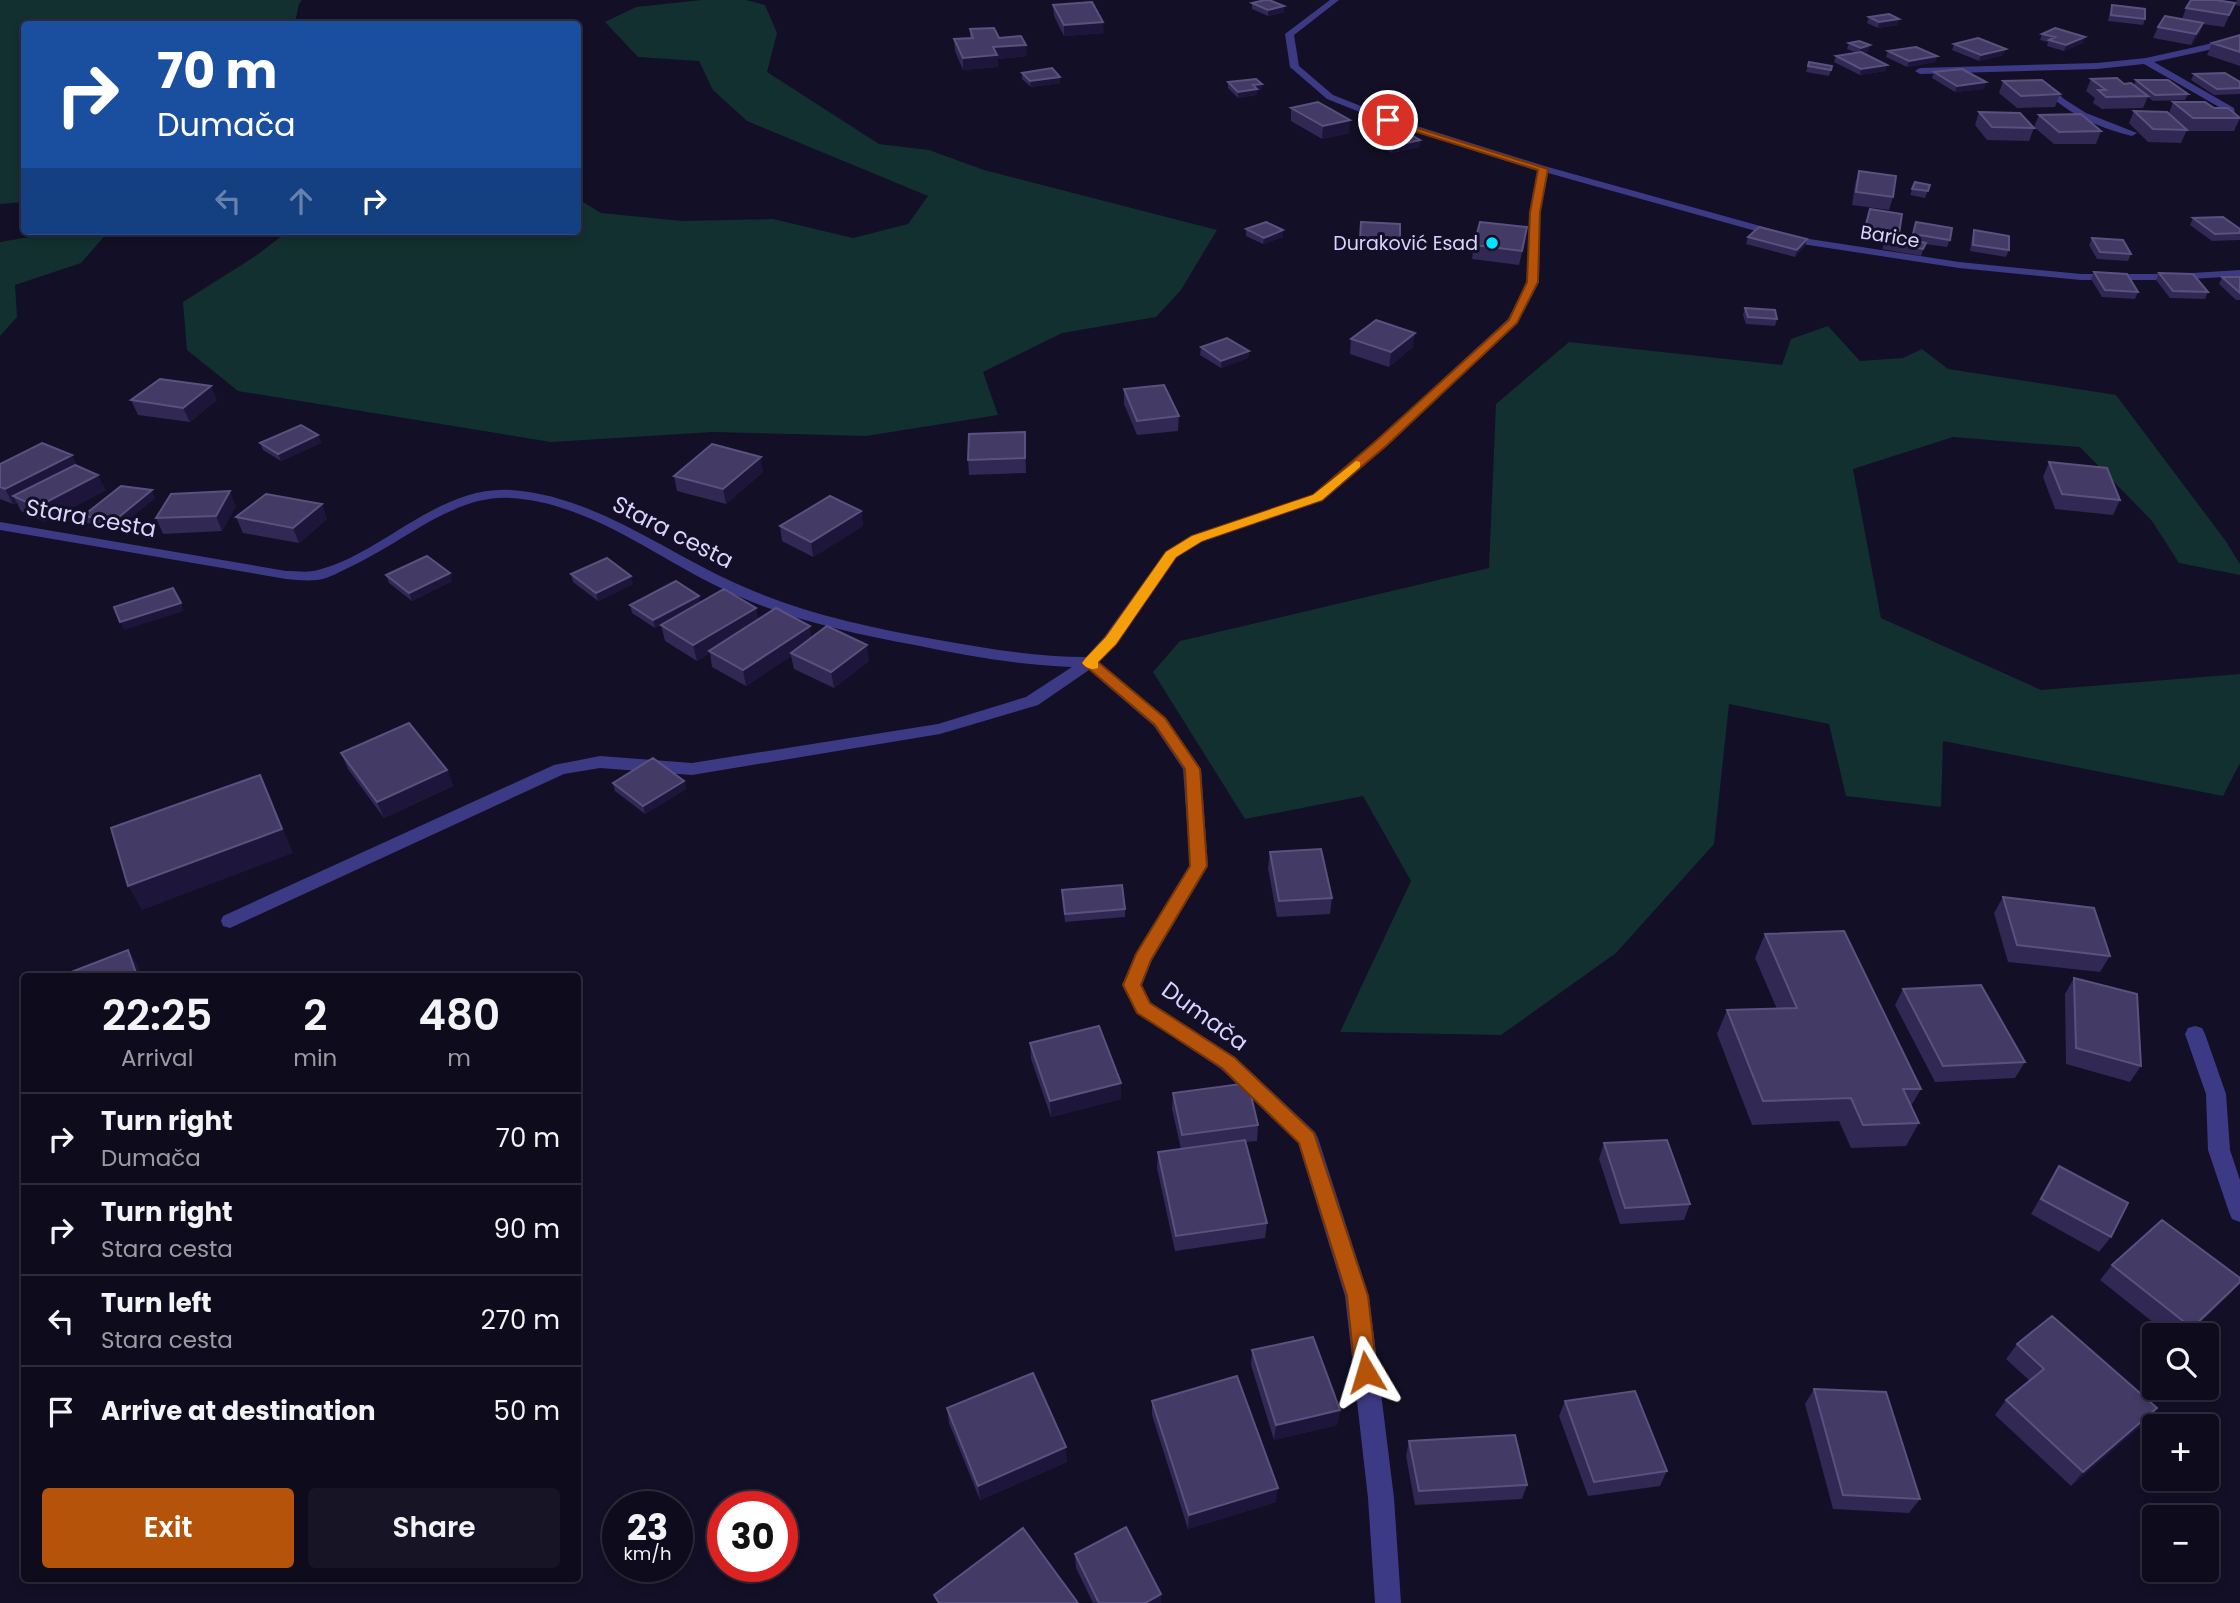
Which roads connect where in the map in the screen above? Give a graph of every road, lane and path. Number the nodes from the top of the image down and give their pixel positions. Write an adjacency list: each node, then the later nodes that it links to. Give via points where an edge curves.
1 (1335, 0): 8 (street, via 1289,34 1294,67 1330,97)
2 (2240, 40): 3 (street)
3 (2146, 61): 4 (street); 6 (street, via 2231,110)
4 (2029, 70): 5 (street); 7 (street, via 2085,118)
5 (1920, 71)
6 (2232, 124)
7 (2132, 133)
8 (1544, 169): 9 (street, Barice, via 1802,240 1946,263 2081,276); 11 (street, via 1535,212 1533,282 1513,321 1318,498 1197,538 1171,554)
9 (2240, 273)
10 (0, 526): 11 (street, Stara cesta, via 286,575 318,575 354,561 456,505 487,494 511,494 591,516 758,599 858,630 1004,658)
11 (1090, 663): 12 (street, via 1032,701 891,739 692,769 600,762 560,769); 15 (street, Dumača, via 1160,722 1192,769 1199,866 1132,985 1144,1008 1228,1063 1307,1138 1357,1296 1381,1498)
12 (230, 921)
13 (2195, 1034): 14 (street, via 2216,1094 2219,1150)
14 (2240, 1212)
15 (1388, 1603)

